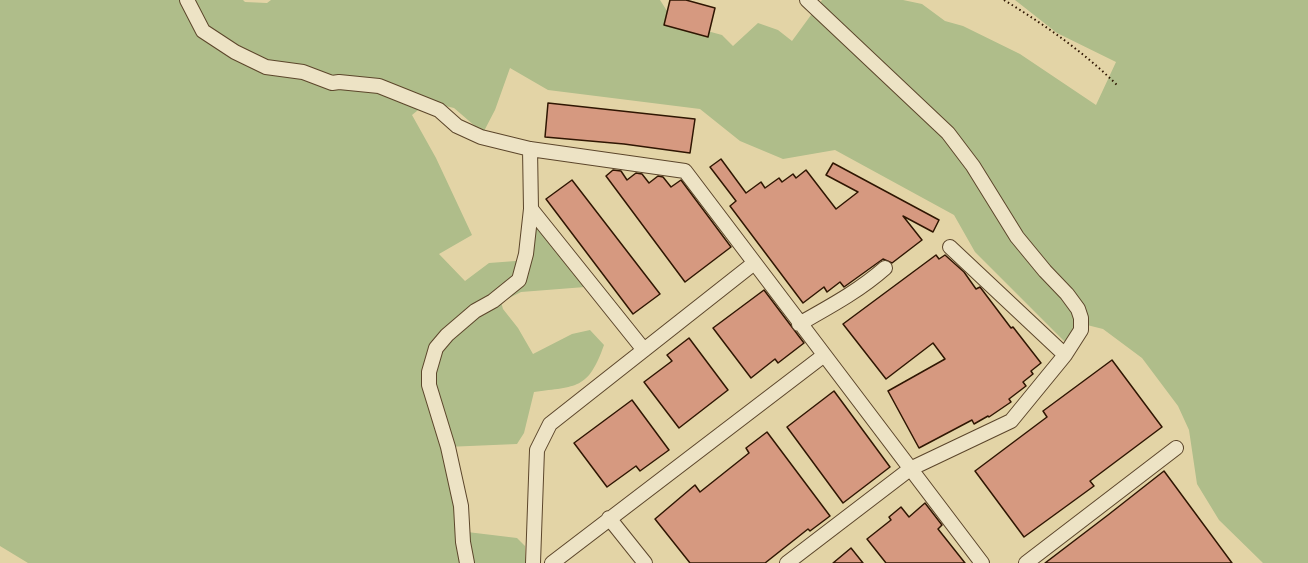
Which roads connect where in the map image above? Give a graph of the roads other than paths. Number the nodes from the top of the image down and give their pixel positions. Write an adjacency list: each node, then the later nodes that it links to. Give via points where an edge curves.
1 (188, 0): 3 (street, via 203,31 266,67 303,72 332,83 379,86 439,110 468,132)
2 (807, 0): 10 (street, via 948,133 1017,237 1078,309 1081,330)
3 (530, 149): 4 (street); 6 (street, via 685,171)
4 (531, 209): 9 (street); 17 (street, via 519,280 447,335 436,348 429,372 429,385 461,506)
5 (950, 247): 10 (street)
6 (753, 264): 8 (street); 9 (street)
7 (885, 268): 8 (street, via 848,297)
8 (799, 324): 11 (street)
9 (644, 351): 15 (street, via 550,424 537,450)
10 (1065, 355): 13 (street, via 1011,421)
11 (823, 356): 13 (street); 14 (street)
12 (1176, 448): 22 (street)
13 (910, 469): 20 (street); 21 (street)
14 (609, 518): 16 (street); 19 (street)
15 (534, 547): 16 (street); 18 (street)
16 (555, 561)
17 (467, 563)
18 (533, 563)
19 (645, 563)
20 (787, 563)
21 (982, 563)
22 (1026, 563)

